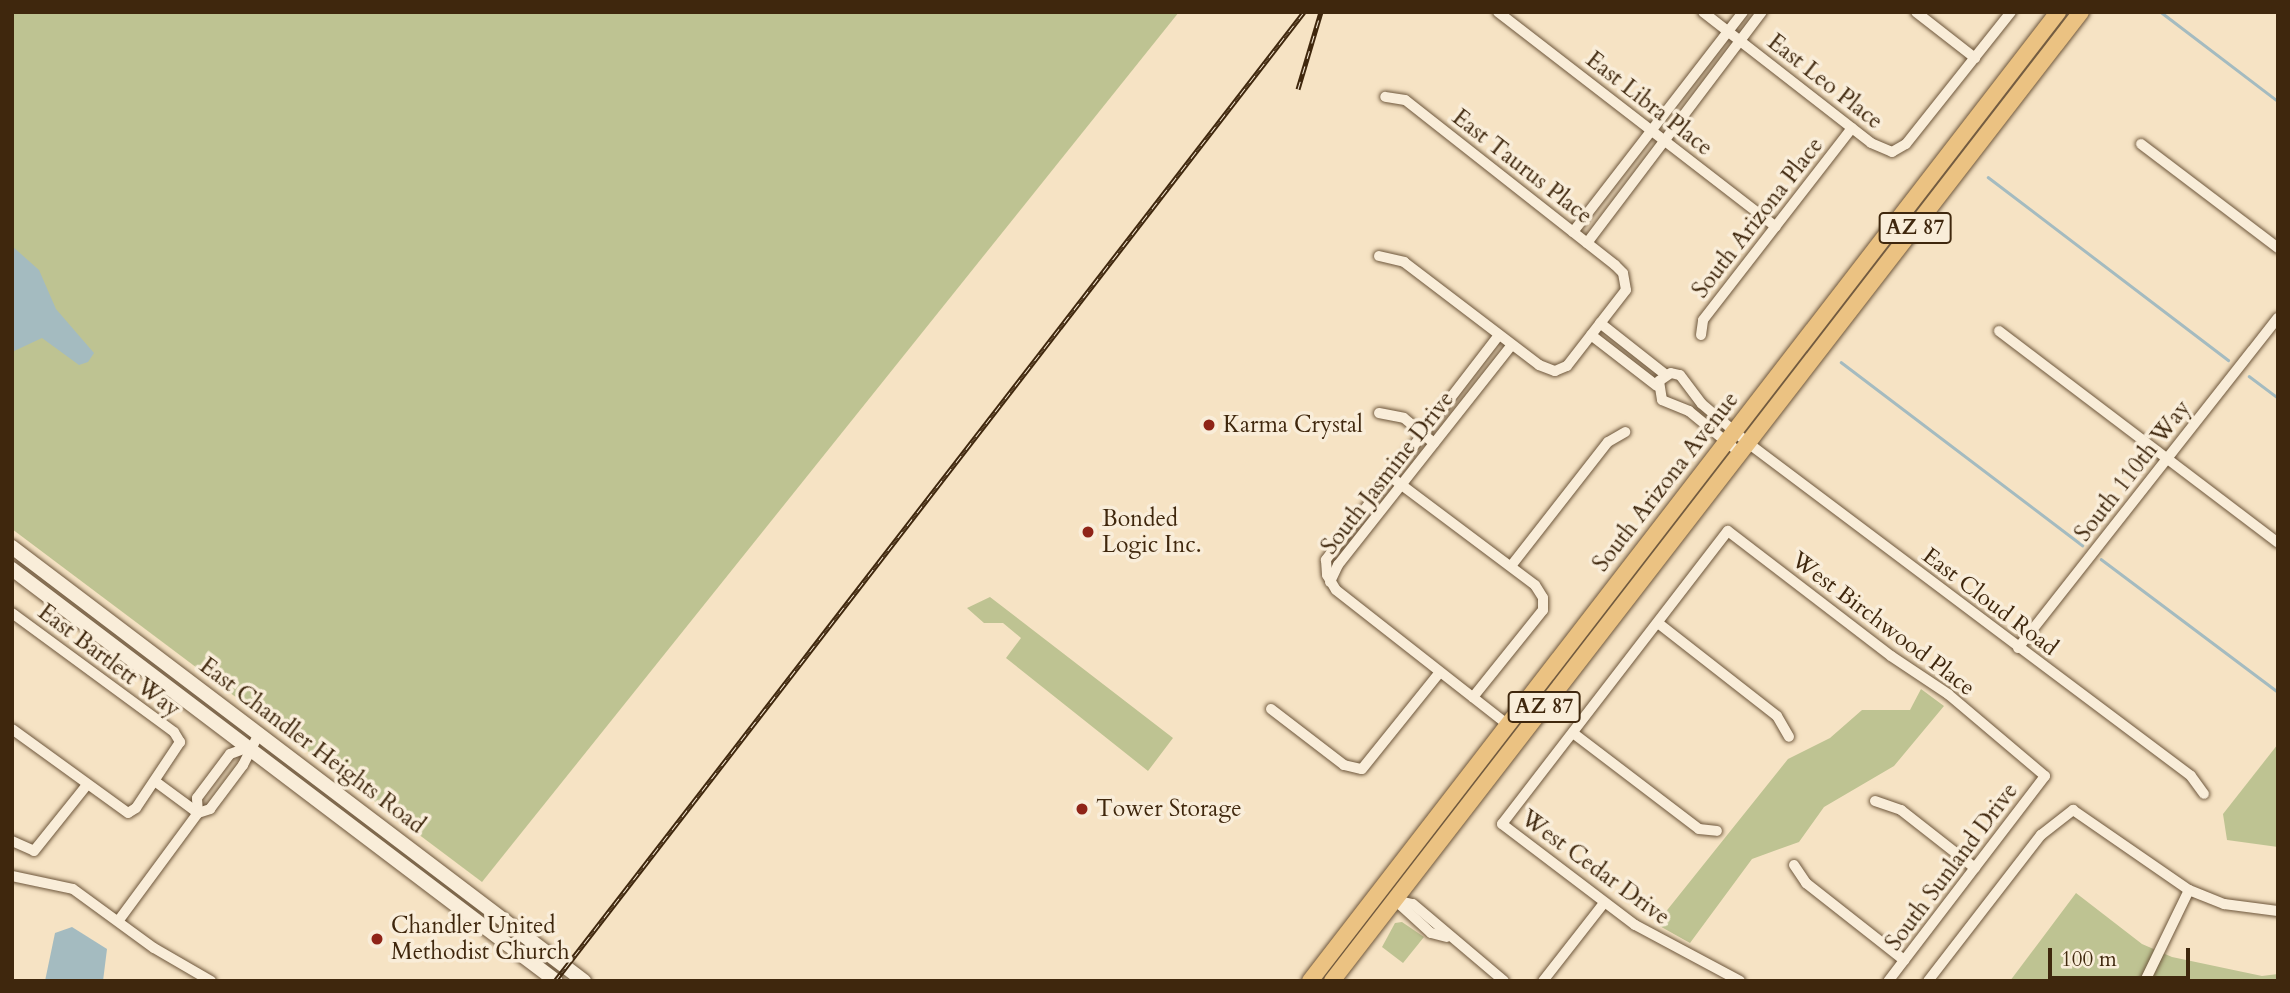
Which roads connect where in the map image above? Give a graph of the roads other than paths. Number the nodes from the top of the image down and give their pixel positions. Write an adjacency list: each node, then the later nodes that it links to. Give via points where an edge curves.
1 (1498, 12): 14 (street, East Libra Place)
2 (1703, 12): 9 (street, East Leo Place)
3 (1743, 12): 9 (street)
4 (1762, 12): 10 (street)
5 (1916, 12): 11 (street)
6 (2011, 12): 11 (street)
7 (2058, 12): 34 (main road, South Arizona Avenue / AZ 87)
8 (2081, 12): 36 (main road, South Arizona Avenue / AZ 87)
9 (1728, 32): 10 (street, East Leo Place); 14 (street)
10 (1740, 41): 13 (street, East Leo Place); 15 (street)
11 (1975, 58): 13 (street, East Leo Place, via 1906,144 1892,152)
12 (1385, 97): 18 (street, East Taurus Place, via 1405,100)
13 (1852, 128): 17 (street, South Arizona Place)
14 (1651, 131): 15 (street, East Libra Place); 18 (street)
15 (1665, 141): 17 (street, East Libra Place); 19 (street)
16 (2141, 144): 20 (street)
17 (1776, 227): 27 (street, South Arizona Place, via 1703,320)
18 (1573, 232): 19 (street, East Taurus Place)
19 (1587, 243): 23 (street, East Taurus Place, via 1623,273 1626,282 1626,290)
20 (2278, 248)
21 (1379, 256): 25 (street, via 1404,262)
22 (2278, 318): 37 (street, South 110th Way)
23 (1600, 323): 26 (street); 29 (street)
24 (1999, 331): 37 (street)
25 (1499, 335): 28 (street); 33 (street, South Jasmine Drive)
26 (1591, 335): 28 (street, via 1567,366 1555,372); 30 (street)
27 (1701, 335)
28 (1512, 345): 35 (street, South Jasmine Drive)
29 (1666, 375): 30 (street); 34 (street, via 1684,378)
30 (1657, 386): 34 (street, via 1662,400)
31 (1379, 413): 33 (street, via 1404,418)
32 (1625, 432): 42 (street, via 1608,442)
33 (1420, 435): 35 (street); 38 (street, South Jasmine Drive)
34 (1730, 436): 36 (street); 51 (main road, South Arizona Avenue / AZ 87)
35 (1434, 443): 39 (street, South Jasmine Drive)
36 (1744, 448): 47 (street, East Cloud Road); 70 (main road, South Arizona Avenue / AZ 87)
37 (2167, 459): 40 (street); 47 (street, South 110th Way)
38 (1391, 477): 39 (street); 44 (street, South Jasmine Drive, via 1326,560)
39 (1401, 484): 42 (street); 44 (street, South Jasmine Drive)
40 (2278, 543)
41 (12, 547): 54 (main road, East Chandler Heights Road)
42 (1511, 566): 49 (street, via 1539,591 1543,610)
43 (12, 569): 56 (main road, East Chandler Heights Road)
44 (1330, 582): 48 (street)
45 (12, 613): 58 (street, East Bartlett Way, via 174,732 180,742)
46 (1658, 623): 53 (street); 55 (street, via 1777,716); 57 (street, West Birchwood Place, via 1728,531 1948,694)
47 (2018, 648): 60 (street, East Cloud Road, via 2191,776)
48 (1440, 672): 49 (street); 50 (street, via 1367,765 1355,769)
49 (1473, 697): 51 (street)
50 (1271, 709)
51 (1508, 725): 68 (main road, South Arizona Avenue / AZ 87)
52 (12, 729): 59 (street)
53 (1573, 733): 63 (street, via 1699,829); 71 (street, West Cedar Drive, via 1502,824)
54 (259, 734): 56 (street); 74 (main road, East Chandler Heights Road)
55 (1789, 737)
56 (249, 747): 62 (street, via 243,765 210,809); 62 (street, via 230,754 197,798); 75 (main road, East Chandler Heights Road)
57 (2045, 776): 66 (street, South Sunland Drive)
58 (156, 782): 59 (street, via 128,813); 62 (street)
59 (86, 786): 64 (street, via 34,851)
60 (2204, 794)
61 (1875, 801): 66 (street, via 1901,810)
62 (198, 813): 73 (street)
63 (1717, 831)
64 (12, 841)
65 (1794, 865): 76 (street, via 1806,883)
66 (1975, 868): 76 (street, South Sunland Drive)
67 (12, 876): 73 (street, via 73,889)
68 (1381, 889): 70 (street); 80 (main road, South Arizona Avenue / AZ 87)
69 (2189, 890): 72 (street, via 2224,904); 86 (street, via 2073,810 2041,835); 87 (street)
70 (1395, 900): 81 (main road, South Arizona Avenue / AZ 87); 82 (street, via 1431,933 1447,937)
71 (1604, 903): 83 (street); 84 (street, West Cedar Drive, via 1651,935)
72 (2278, 911)
73 (119, 919): 77 (street, via 154,948)
74 (529, 939): 75 (main road); 79 (main road, East Chandler Heights Road)
75 (519, 953): 78 (main road, East Chandler Heights Road)
76 (1904, 960): 85 (street, South Sunland Drive)
77 (211, 981)
78 (556, 981)
79 (584, 981)
80 (1310, 981)
81 (1332, 981)
82 (1504, 981)
83 (1543, 981)
84 (1740, 981)
85 (1888, 981)
86 (1928, 981)
87 (2145, 981)

